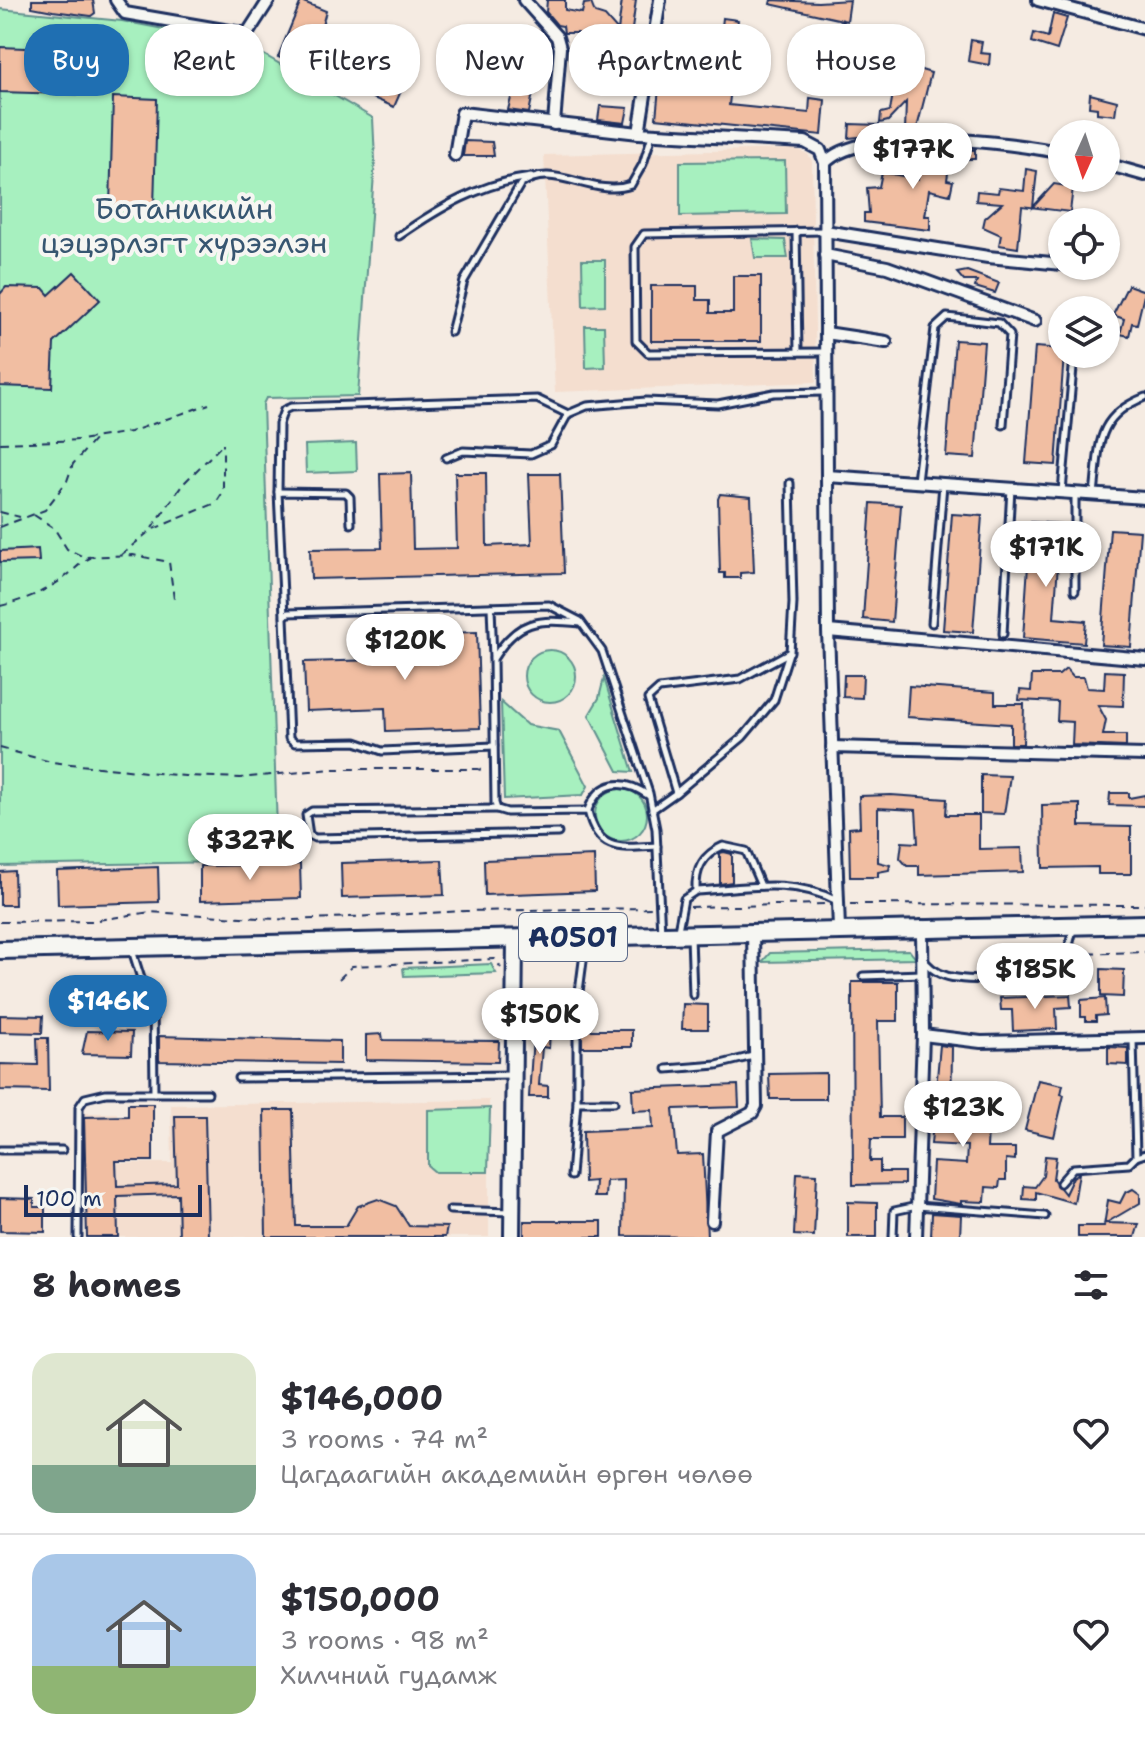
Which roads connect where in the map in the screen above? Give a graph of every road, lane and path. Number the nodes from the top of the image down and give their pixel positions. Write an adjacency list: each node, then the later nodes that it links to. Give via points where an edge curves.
1 (116, 0): 2 (street, via 125,13 247,34)
2 (269, 0)
3 (524, 0): 7 (street, via 557,37 560,48)
4 (660, 0): 8 (street)
5 (1038, 0): 6 (street)
6 (1145, 29)
7 (554, 124): 8 (street); 11 (street, via 462,113)
8 (639, 133): 9 (street)
9 (652, 134): 12 (street, via 805,142 820,150); 15 (lane, via 631,185 617,190 590,188 562,176)
10 (1048, 150): 12 (street, via 915,136 842,152)
11 (455, 155)
12 (825, 163): 17 (street)
13 (1120, 168): 14 (street)
14 (1145, 175)
15 (531, 177): 18 (lane, via 500,180 434,212); 22 (lane, via 520,185 464,281)
16 (796, 231): 17 (lane); 25 (lane); 25 (lane, via 642,235 635,247 636,341 648,353)
17 (825, 231): 19 (street); 20 (street)
18 (399, 236)
19 (825, 255): 21 (street, via 887,267); 23 (street)
20 (1048, 263)
21 (1035, 321)
22 (451, 332)
23 (826, 333): 24 (street); 26 (street)
24 (886, 342)
25 (798, 352): 26 (lane)
26 (826, 352): 28 (street)
27 (1073, 368): 42 (lane)
28 (826, 392): 31 (lane, via 774,393 718,404 646,401 587,406); 36 (street)
29 (1145, 397): 44 (lane, via 1123,406 1103,430)
30 (209, 404): 33 (path)
31 (568, 414): 35 (lane, via 551,445 531,454 463,451); 41 (lane, via 537,399 291,407 280,416)
32 (1003, 425): 37 (lane, via 1007,328 947,317 935,328)
33 (97, 438): 34 (path); 47 (path, via 73,464 51,504)
34 (0, 443)
35 (446, 458)
36 (827, 476): 37 (street); 61 (street)
37 (917, 481): 39 (street)
38 (790, 483): 63 (lane)
39 (943, 484): 40 (street); 60 (lane)
40 (1011, 488): 42 (street); 62 (lane)
41 (278, 492): 49 (lane, via 346,493); 58 (lane)
42 (1062, 492): 43 (street)
43 (1075, 493): 44 (street); 54 (lane)
44 (1093, 495): 45 (street)
45 (1145, 498)
46 (0, 512): 48 (path)
47 (34, 515): 48 (path); 53 (path, via 54,528 67,549)
48 (21, 518): 50 (path)
49 (351, 524)
50 (0, 527)
51 (151, 530): 51 (path, via 183,484 223,444 223,492 216,503); 52 (path)
52 (120, 556): 53 (path); 55 (path, via 169,562)
53 (91, 557): 56 (path, via 54,584)
54 (1075, 591)
55 (174, 599)
56 (0, 606)
57 (491, 607): 58 (lane); 59 (lane, via 549,605); 64 (lane)
58 (284, 617): 66 (lane, via 289,738 295,743 356,742 382,751)
59 (582, 623): 64 (lane, via 547,620 522,625); 72 (lane, via 602,651)
60 (932, 623)
61 (828, 631): 65 (street); 67 (street)
62 (1003, 634)
63 (790, 652): 71 (lane, via 774,700 743,737); 71 (lane, via 740,679 652,693 648,699)
64 (493, 659): 66 (lane)
65 (1145, 659)
66 (494, 746): 70 (lane)
67 (832, 747): 69 (street); 80 (street)
68 (0, 748): 70 (path, via 51,762 146,774 240,778 331,769 478,769)
69 (1145, 755)
70 (494, 776): 73 (lane)
71 (676, 793): 74 (lane)
72 (650, 796): 74 (lane); 75 (lane, via 635,786 607,786 597,792)
73 (497, 809): 75 (lane); 76 (lane, via 312,811 306,825 315,838)
74 (652, 810): 77 (lane)
75 (588, 811): 77 (lane, via 601,839 616,847)
76 (558, 833)
77 (657, 846): 83 (lane)
78 (761, 886): 79 (lane); 79 (lane, via 746,851 723,846 701,863); 80 (lane, via 805,887)
79 (696, 891): 82 (lane)
80 (838, 903): 81 (path); 82 (path); 88 (street)
81 (1145, 905)
82 (682, 907): 90 (lane)
83 (659, 908): 84 (path, via 294,920 150,912 92,921); 90 (lane)
84 (0, 922)
85 (1075, 924): 86 (highway, A0501); 87 (highway, A0501); 96 (lane)
86 (1145, 924)
87 (922, 926): 88 (highway, A0501); 97 (street)
88 (839, 929): 89 (highway, A0501)
89 (753, 932): 90 (highway, A0501); 107 (street)
90 (676, 934): 91 (highway, A0501); 103 (lane)
91 (587, 937): 92 (highway, A0501); 113 (lane, via 577,1007)
92 (515, 938): 93 (highway, A0501); 109 (main road)
93 (132, 948): 94 (highway, A0501); 102 (lane)
94 (0, 950)
95 (1145, 952): 96 (path)
96 (1067, 953): 97 (lane, via 1055,970 1038,976 958,978 934,972)
97 (922, 959): 99 (street)
98 (501, 969): 101 (path, via 495,959 352,966)
99 (923, 974): 100 (lane); 105 (street)
100 (863, 976)
101 (339, 979)
102 (144, 988): 104 (lane, via 123,1007); 111 (lane, via 153,1003)
103 (693, 995)
104 (87, 1007)
105 (923, 1035): 106 (street, via 981,1042); 121 (street)
106 (1139, 1037): 118 (lane)
107 (754, 1056): 108 (lane); 125 (street, via 756,1106 722,1127 714,1140)
108 (667, 1069)
109 (513, 1075): 110 (lane); 123 (main road)
110 (238, 1078)
111 (154, 1093): 112 (lane); 126 (lane, via 92,1094 81,1103)
112 (208, 1093)
113 (577, 1102): 114 (lane); 119 (lane)
114 (614, 1102)
115 (0, 1150): 116 (lane)
116 (62, 1150)
117 (1145, 1154): 118 (lane)
118 (1136, 1157): 120 (lane, via 1129,1164 1073,1168)
119 (571, 1176)
120 (1060, 1183)
121 (917, 1206): 124 (lane); 128 (lane, via 894,1211); 129 (street)
122 (450, 1210): 123 (lane)
123 (512, 1212): 127 (main road)
124 (1045, 1216)
125 (712, 1221)
126 (78, 1237)
127 (512, 1237)
128 (893, 1237)
129 (916, 1237)

